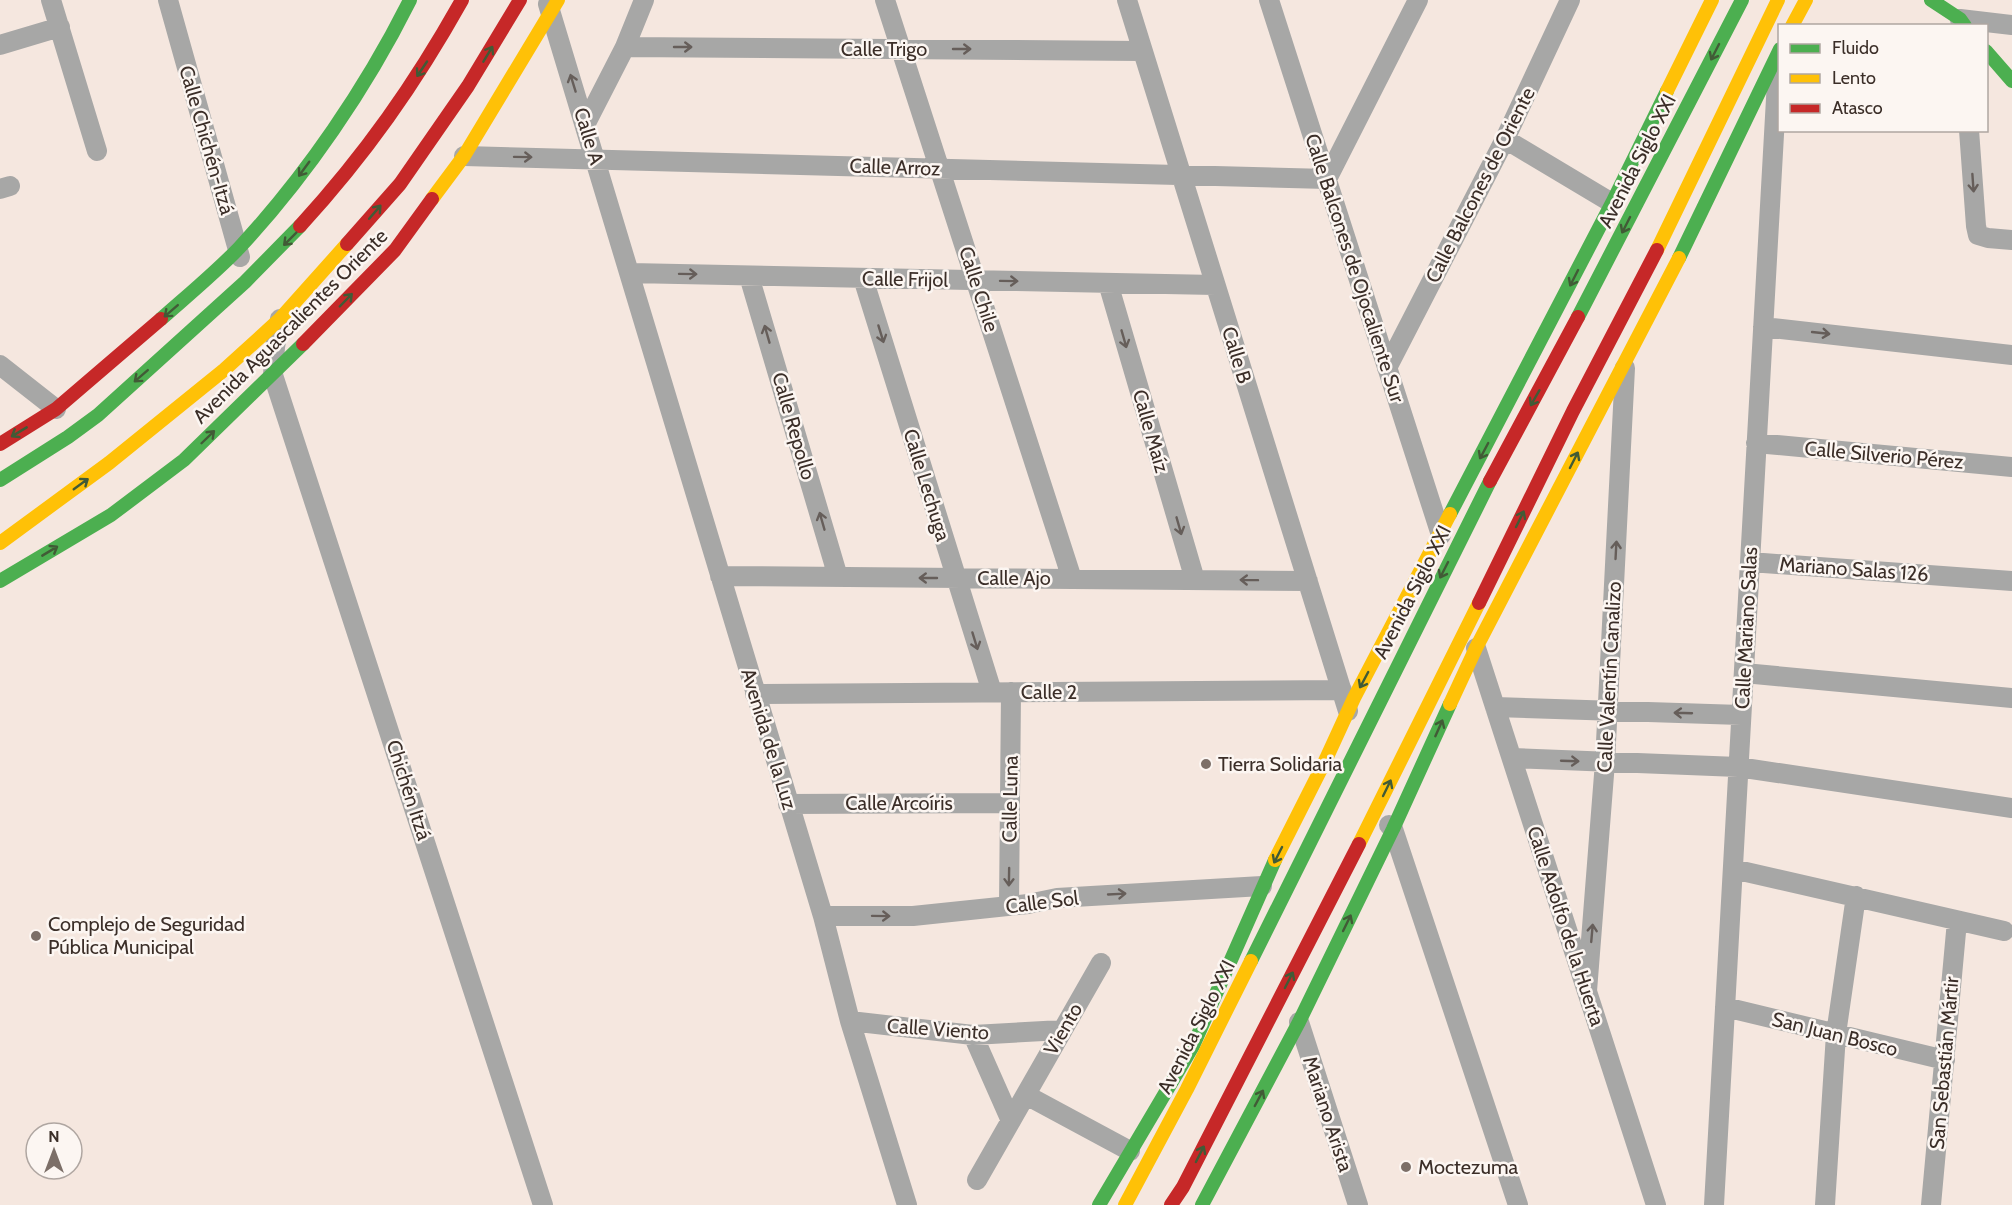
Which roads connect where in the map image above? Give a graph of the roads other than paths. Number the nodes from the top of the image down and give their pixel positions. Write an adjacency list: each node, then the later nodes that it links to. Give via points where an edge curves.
1 (51, 0): 22 (street)
2 (168, 0): 44 (street, Calle Chichén-Itzá)
3 (410, 0): 44 (main road, one-way to 44, via 388,44 325,140)
4 (462, 0): 48 (main road, one-way to 48, via 439,45 369,148 294,235)
5 (520, 0): 52 (main road, Avenida Aguascalientes Oriente, one-way to 5, via 400,184 468,86)
6 (644, 0): 24 (street)
7 (885, 0): 25 (street, Calle Chile)
8 (1126, 0): 26 (street, Calle B)
9 (1418, 0): 39 (street)
10 (1570, 0): 33 (street, Calle Balcones de Oriente)
11 (1712, 0): 40 (main road, Avenida Siglo XXI)
12 (1742, 0): 63 (main road, Avenida Siglo XXI, one-way to 63)
13 (1778, 0): 42 (main road)
14 (1806, 0): 18 (main road)
15 (1931, 0): 19 (main road)
16 (552, 4): 31 (street, Calle A, one-way to 16); 35 (main road, Avenida Aguascalientes Oriente)
17 (1274, 4): 39 (street, Calle Balcones de Ojocaliente Sur)
18 (1793, 24)
19 (1962, 24)
20 (1988, 25): 21 (street)
21 (2012, 25)
22 (60, 27): 23 (street); 34 (street)
23 (0, 45)
24 (625, 47): 25 (street, Calle Trigo, one-way to 25); 31 (street)
25 (900, 49): 26 (street, Calle Trigo, one-way to 26); 37 (street, Calle Chile)
26 (1142, 51): 38 (street, Calle B)
27 (1778, 52): 41 (main road)
28 (1988, 53): 30 (main road)
29 (1778, 67): 53 (street, Calle Mariano Salas)
30 (2012, 81)
31 (585, 125): 36 (street, Calle A)
32 (1969, 132): 43 (street, one-way to 43, via 1978,235)
33 (1505, 139): 40 (street); 57 (street, Calle Balcones de Oriente)
34 (97, 151)
35 (464, 156): 36 (street, Calle Arroz, one-way to 36); 58 (main road, Avenida Aguascalientes Oriente, one-way to 35, via 395,250)
36 (596, 159): 37 (street, Calle Arroz); 45 (street, Calle A)
37 (940, 168): 38 (street, Calle Arroz); 49 (street, Calle Chile)
38 (1182, 175): 39 (street, Calle Arroz); 51 (street, Calle B)
39 (1327, 179): 57 (street, Calle Balcones de Ojocaliente Sur)
40 (1612, 203): 60 (main road, Avenida Siglo XXI, one-way to 60)
41 (1698, 222): 42 (main road); 55 (main road)
42 (1666, 232): 70 (main road, one-way to 42)
43 (2012, 240)
44 (238, 249): 48 (street, Calle Chichén-Itzá); 59 (main road, one-way to 59)
45 (630, 273): 46 (street, Calle Frijol, one-way to 46); 72 (street, Avenida de la Luz)
46 (749, 276): 47 (street, Calle Frijol); 73 (street, Calle Repollo, one-way to 46)
47 (863, 278): 49 (street, Calle Frijol); 74 (street, Calle Lechuga, one-way to 74)
48 (246, 280): 64 (main road, one-way to 64, via 193,332 78,430)
49 (976, 280): 50 (street, Calle Frijol, one-way to 50); 75 (street, Calle Chile)
50 (1107, 283): 51 (street, Calle Frijol); 76 (street, Calle Maíz, one-way to 76)
51 (1215, 285): 79 (street, Calle B)
52 (280, 319): 58 (street); 69 (main road, Avenida Aguascalientes Oriente, one-way to 52, via 127,449)
53 (1763, 327): 54 (street, one-way to 54); 61 (street, Calle Mariano Salas)
54 (2012, 355)
55 (1625, 363): 77 (main road, one-way to 55); 88 (street, Calle Valentín Canalizo, one-way to 55)
56 (0, 365): 59 (street)
57 (1387, 368): 68 (street, Calle Balcones de Ojocaliente Sur)
58 (273, 375): 78 (main road, Avenida Aguascalientes Oriente, one-way to 58, via 111,514 183,460); 119 (street, Chichén Itzá)
59 (56, 409): 62 (main road, one-way to 62)
60 (1506, 409): 63 (main road); 68 (main road, Avenida Siglo XXI, one-way to 68)
61 (1756, 443): 66 (street, Calle Silverio Pérez); 71 (street, Calle Mariano Salas)
62 (0, 444)
63 (1507, 447): 122 (main road, Avenida Siglo XXI, one-way to 122, via 1187,1089)
64 (46, 450): 65 (main road); 67 (main road)
65 (0, 463)
66 (2012, 467)
67 (0, 480)
68 (1441, 535): 89 (main road, Avenida Siglo XXI, one-way to 89)
69 (0, 543)
70 (1506, 547): 77 (main road); 97 (main road, one-way to 70)
71 (1750, 562): 80 (street, Mariano Salas 126); 82 (street, Calle Mariano Salas)
72 (720, 576): 73 (street, Calle Ajo); 85 (street, Avenida de la Luz)
73 (838, 577): 74 (street, Calle Ajo, one-way to 73)
74 (956, 578): 75 (street, Calle Ajo); 84 (street, Calle Lechuga, one-way to 84)
75 (1072, 579): 76 (street, Calle Ajo)
76 (1195, 580): 79 (street, Calle Ajo, one-way to 76)
77 (1512, 580): 81 (main road)
78 (0, 581)
79 (1308, 581): 83 (street, Calle B)
80 (2012, 581)
81 (1476, 648): 87 (street, Calle Adolfo de la Huerta); 98 (main road, one-way to 81)
82 (1744, 673): 86 (street); 90 (street, Calle Mariano Salas)
83 (1342, 690): 84 (street, Calle 2); 89 (street, Calle B)
84 (1001, 692): 85 (street, Calle 2); 94 (street, Calle Luna)
85 (756, 694): 95 (street, Avenida de la Luz)
86 (2012, 698)
87 (1495, 706): 88 (street); 91 (street, Calle Adolfo de la Huerta)
88 (1608, 710): 90 (street, one-way to 88); 92 (street, Calle Valentín Canalizo)
89 (1348, 711): 100 (main road, Avenida Siglo XXI, one-way to 100)
90 (1741, 716): 93 (street, Calle Mariano Salas)
91 (1512, 759): 92 (street, one-way to 92); 107 (street, Calle Adolfo de la Huerta)
92 (1605, 762): 93 (street); 107 (street, Calle Valentín Canalizo, one-way to 92)
93 (1738, 767): 96 (street); 99 (street, Calle Mariano Salas)
94 (1010, 803): 95 (street, Calle Arcoíris); 102 (street, Calle Luna, one-way to 102)
95 (788, 804): 103 (street, Avenida de la Luz)
96 (2012, 808)
97 (1374, 815): 98 (street); 123 (main road, one-way to 97)
98 (1394, 829): 110 (main road, one-way to 98); 126 (street)
99 (1733, 869): 101 (street); 108 (street, Calle Mariano Salas)
100 (1262, 886): 102 (street, Calle Sol, one-way to 100, via 1056,898); 117 (main road, Avenida Siglo XXI, via 1192,1046)
101 (1856, 896): 104 (street); 112 (street)
102 (1009, 906): 103 (street, Calle Sol, one-way to 102, via 913,916)
103 (823, 916): 109 (street, Avenida de la Luz)
104 (1957, 921): 105 (street); 114 (street, San Sebastián Mártir)
105 (2004, 931)
106 (1101, 963): 111 (street, Viento)
107 (1587, 991): 127 (street, Calle Adolfo de la Huerta)
108 (1725, 1007): 112 (street, San Juan Bosco); 128 (street, Calle Mariano Salas)
109 (850, 1021): 113 (street, Calle Viento); 120 (street, Avenida de la Luz)
110 (1299, 1022): 124 (main road, one-way to 110); 125 (street, Mariano Arista)
111 (1062, 1030): 113 (street, Calle Viento); 115 (street, Viento)
112 (1836, 1034): 114 (street, San Juan Bosco); 129 (street)
113 (974, 1035): 116 (street)
114 (1945, 1060): 130 (street, San Sebastián Mártir)
115 (1026, 1095): 116 (street, Viento); 117 (street)
116 (1011, 1121): 118 (street, Viento)
117 (1130, 1151): 121 (main road, Avenida Siglo XXI)
118 (977, 1180)
119 (543, 1205)
120 (907, 1205)
121 (1099, 1205)
122 (1125, 1205)
123 (1171, 1205)
124 (1202, 1205)
125 (1358, 1205)
126 (1518, 1205)
127 (1656, 1205)
128 (1714, 1205)
129 (1825, 1205)
130 (1931, 1205)

